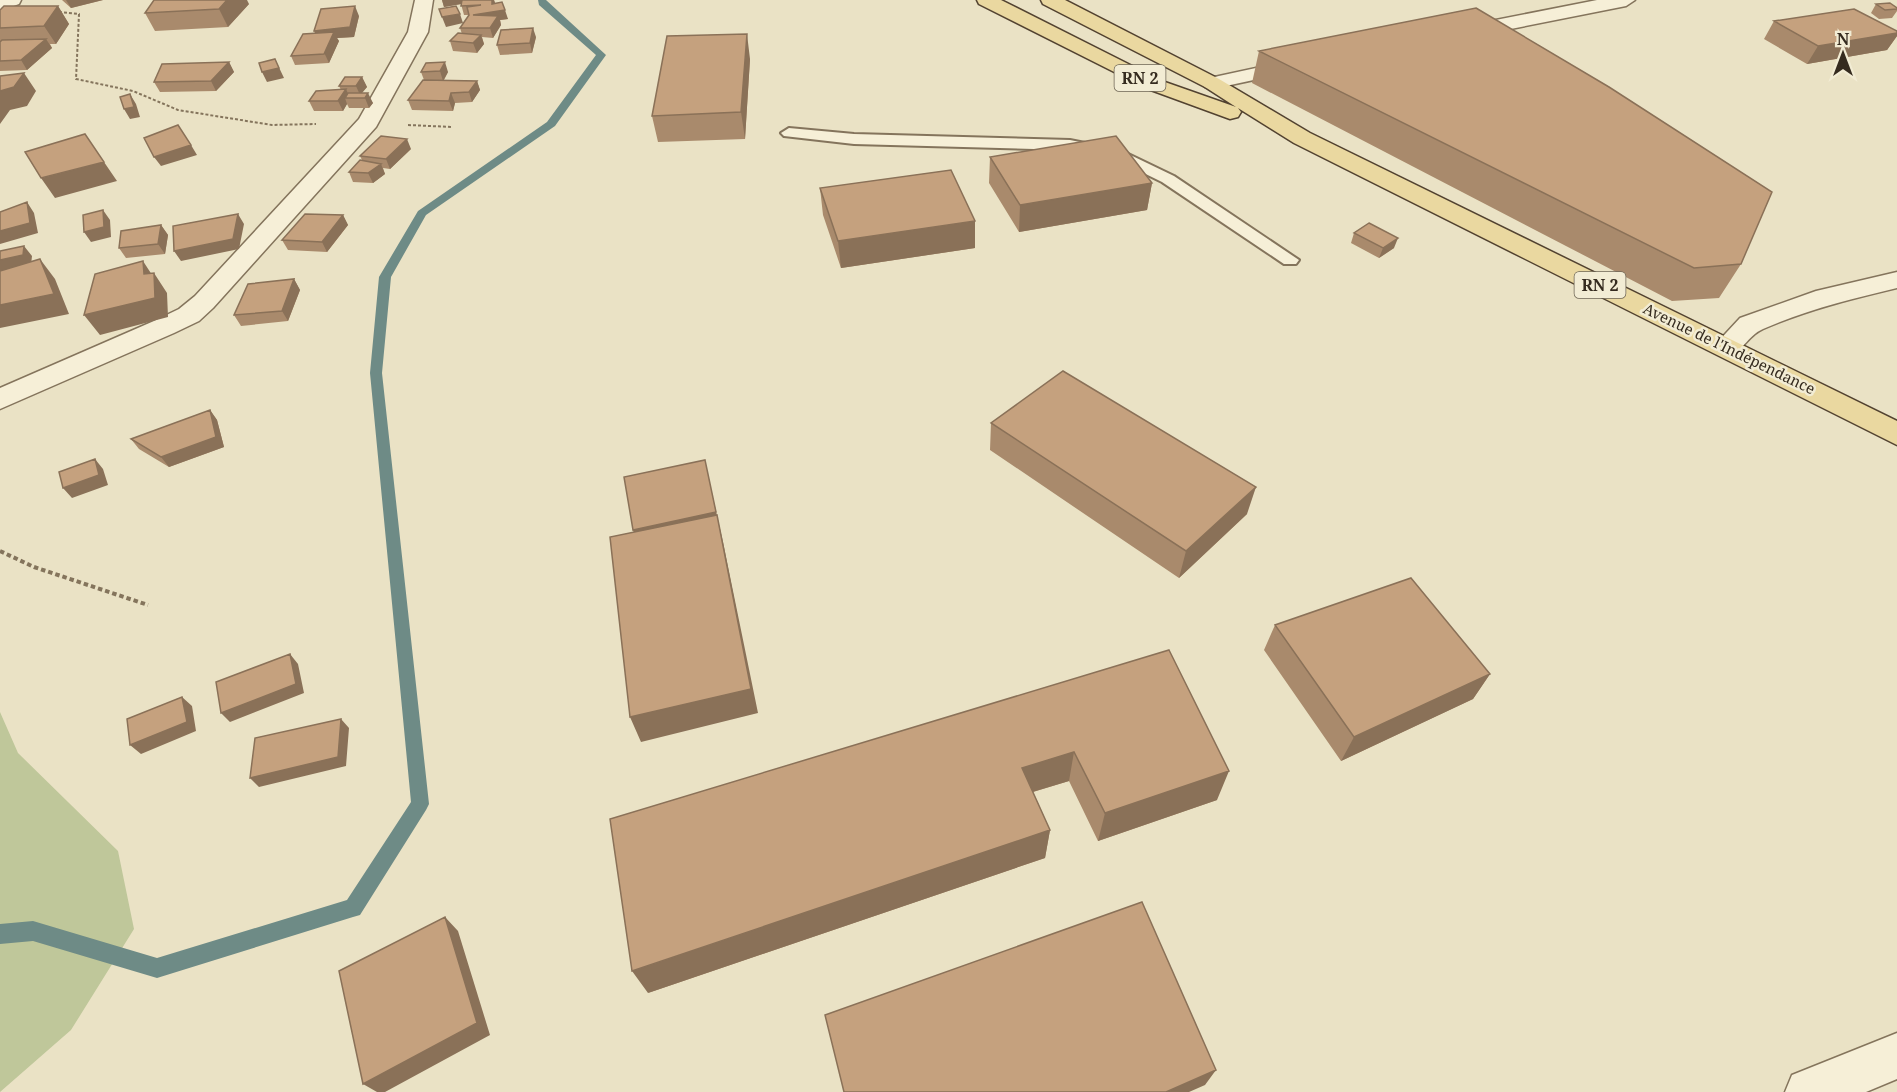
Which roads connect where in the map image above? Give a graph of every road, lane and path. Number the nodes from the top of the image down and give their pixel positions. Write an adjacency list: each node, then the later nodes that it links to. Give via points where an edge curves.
1 (12, 0): 6 (street)
2 (424, 0): 11 (street, via 418,32)
3 (986, 0): 14 (main road, Avenue de l'Indépendance / RN 2, via 1155,85)
4 (1050, 0): 10 (main road, Avenue de l'Indépendance / RN 2)
5 (1626, 0): 8 (street)
6 (0, 5)
7 (56, 12): 11 (path, via 79,14 76,79 133,91 178,110 272,125)
8 (1443, 36)
9 (1317, 61): 10 (street)
10 (1212, 83): 14 (main road, Avenue de l'Indépendance / RN 2)
11 (368, 122): 12 (path); 18 (street, via 189,315)
12 (452, 127)
13 (789, 133): 15 (lane, via 854,139 1070,145 1115,153 1168,179)
14 (1302, 138): 17 (main road, Avenue de l'Indépendance / RN 2)
15 (1290, 260)
16 (1897, 280): 17 (street, via 1825,297 1750,324)
17 (1728, 347): 19 (main road, Avenue de l'Indépendance / RN 2)
18 (0, 399)
19 (1897, 434)
20 (0, 551): 21 (path, via 34,567)
21 (148, 605)
22 (1897, 1056): 23 (street)
23 (1809, 1092)

